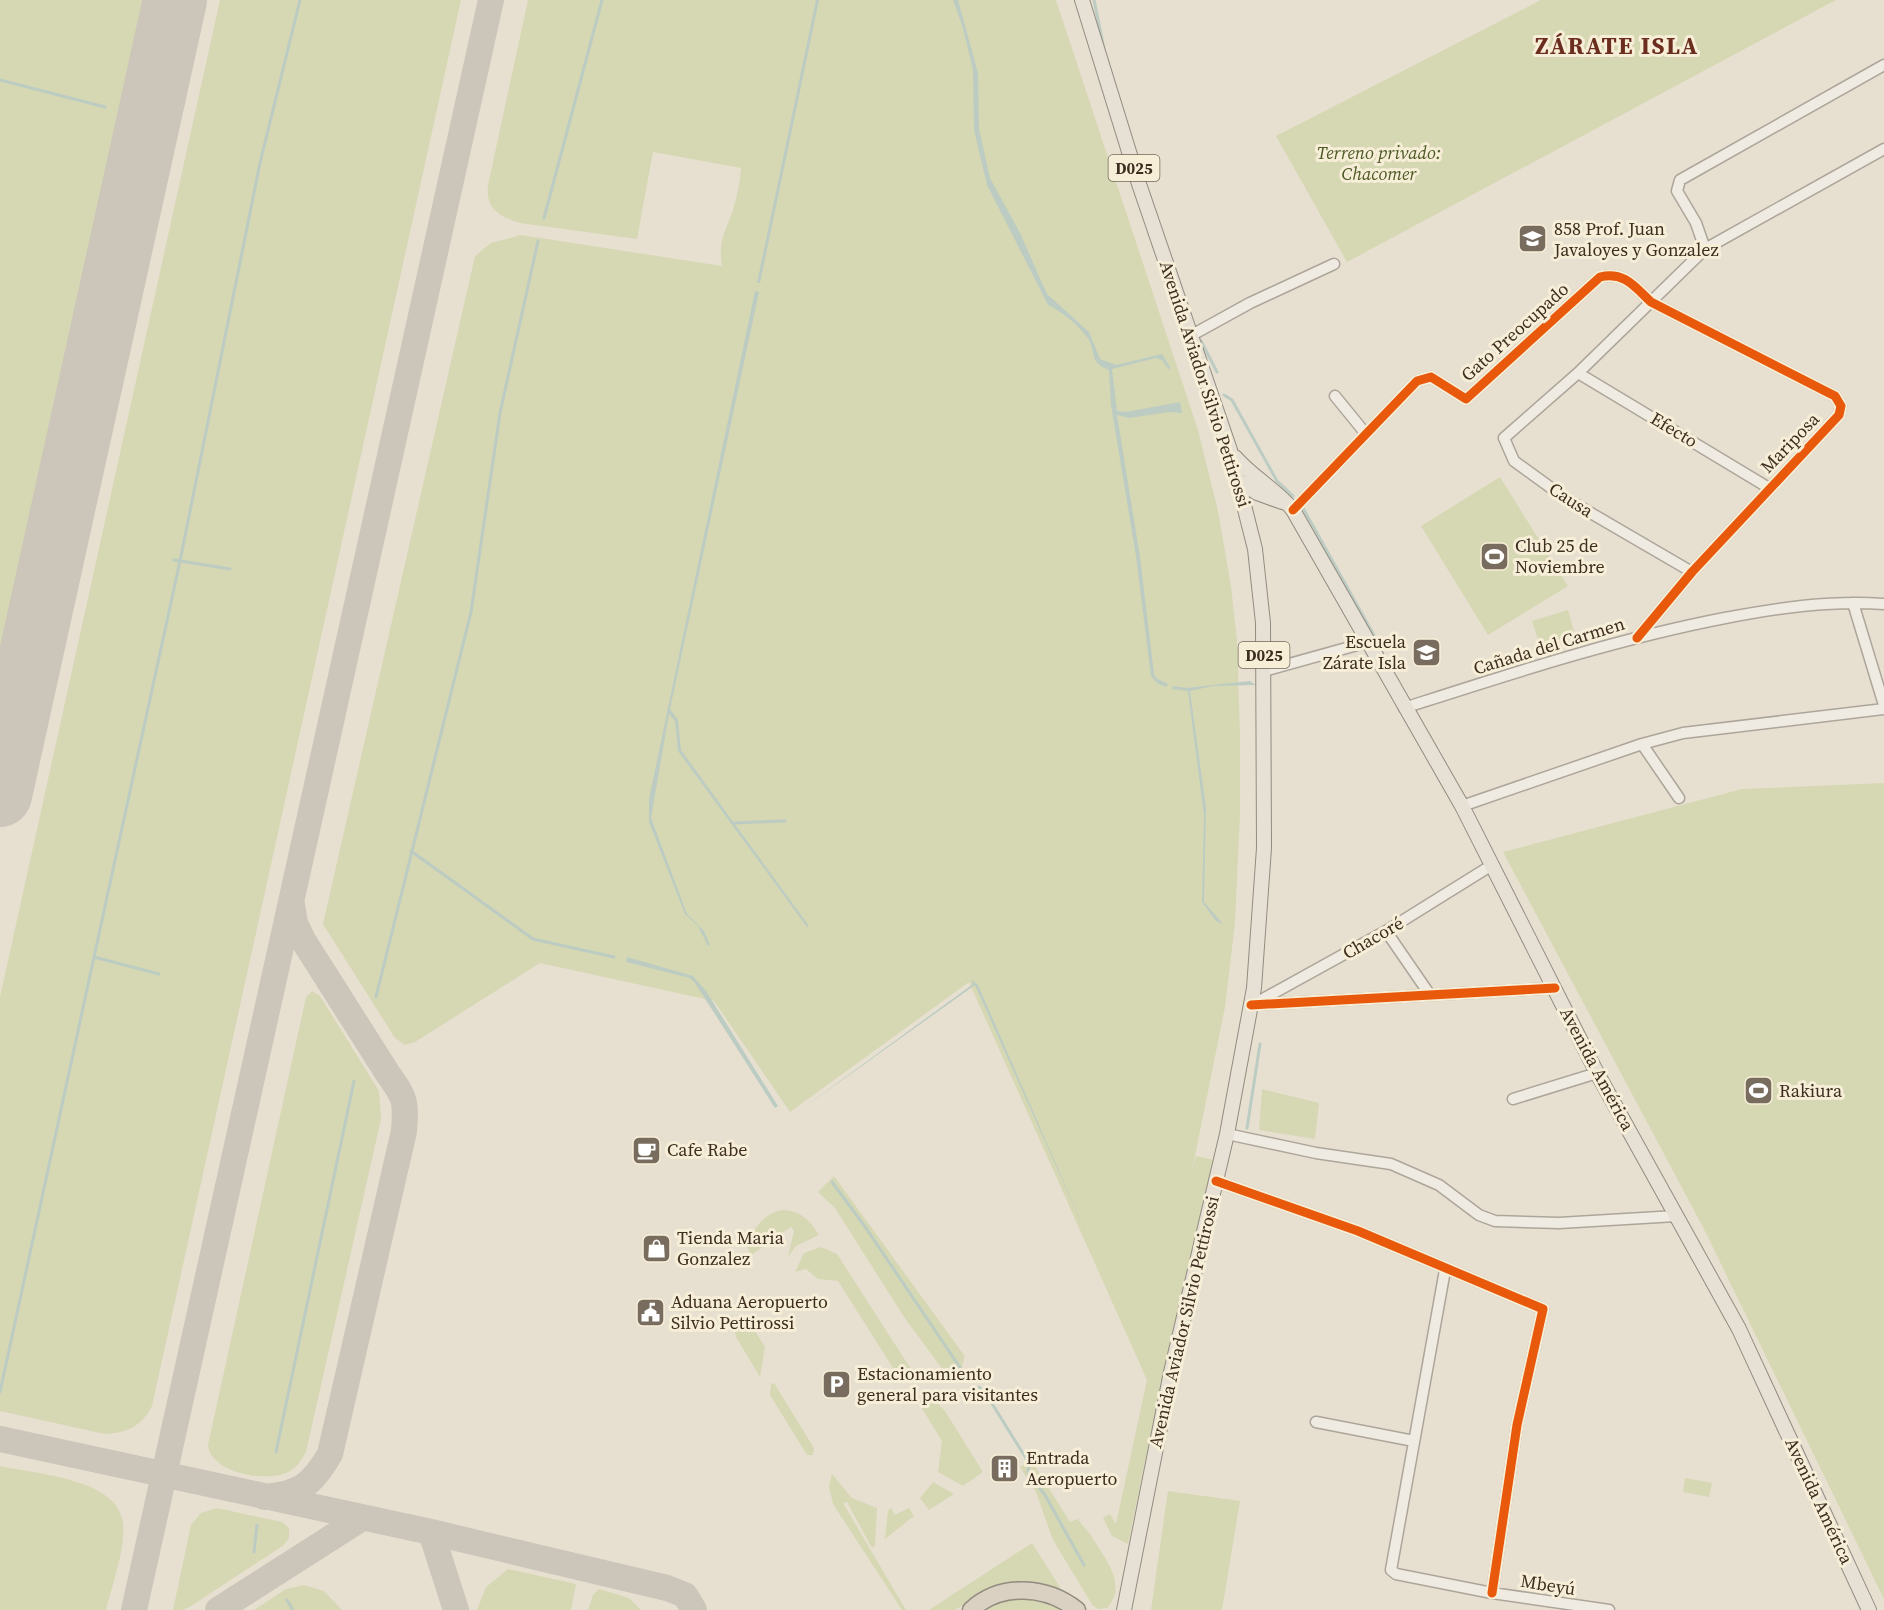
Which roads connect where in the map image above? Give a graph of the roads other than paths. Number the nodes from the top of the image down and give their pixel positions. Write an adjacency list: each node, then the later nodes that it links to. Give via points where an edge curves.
1 (1082, 0): 7 (main road, Avenida Aviador Silvio Pettirossi / D025, via 1139,184)
2 (1884, 65): 4 (street, via 1680,180 1677,191 1696,222)
3 (1884, 149): 4 (street)
4 (1705, 249): 6 (street)
5 (1334, 264): 7 (street)
6 (1651, 302): 8 (street); 10 (street, Gato Preocupado, via 1618,275 1600,277 1466,399 1438,381 1424,378); 13 (street, Mariposa, via 1840,401 1839,415)
7 (1192, 335): 11 (main road, Avenida Aviador Silvio Pettirossi / D025)
8 (1578, 373): 13 (street, Efecto); 15 (street, Causa, via 1504,438 1514,461 1565,498)
9 (1335, 396): 10 (street)
10 (1366, 434): 14 (street, Gato Preocupado)
11 (1230, 450): 12 (main road, Avenida Aviador Silvio Pettirossi / D025); 14 (main road, Avenida América, via 1246,471)
12 (1239, 481): 14 (main road); 20 (main road, Avenida Aviador Silvio Pettirossi / D025, via 1260,585)
13 (1769, 488): 15 (street, Mariposa)
14 (1291, 508): 19 (main road, Avenida América)
15 (1692, 572): 18 (street, Mariposa)
16 (1853, 603): 17 (street, Cañada del Carmen); 18 (street, Cañada del Carmen, via 1785,608); 21 (street)
17 (1884, 604)
18 (1637, 638): 22 (street, Cañada del Carmen)
19 (1368, 642): 20 (street); 22 (main road, Avenida América)
20 (1264, 670): 30 (main road, Avenida Aviador Silvio Pettirossi / D025, via 1264,848)
21 (1884, 707): 23 (street, via 1683,733)
22 (1404, 708): 25 (main road, Avenida América)
23 (1642, 744): 24 (street); 25 (street)
24 (1678, 798)
25 (1462, 806): 26 (main road, Avenida América)
26 (1492, 865): 27 (street, Chacoré); 28 (main road, Avenida América)
27 (1386, 932): 29 (street); 30 (street, Chacoré)
28 (1555, 988): 29 (street); 31 (main road, Avenida América)
29 (1430, 995): 30 (street)
30 (1251, 1005): 33 (main road, Avenida Aviador Silvio Pettirossi / D025)
31 (1597, 1072): 32 (street); 35 (main road, Avenida América)
32 (1514, 1099)
33 (1227, 1134): 34 (main road, Avenida Aviador Silvio Pettirossi / D025); 35 (street, via 1391,1164 1439,1185 1479,1215 1495,1221 1559,1223)
34 (1216, 1181): 36 (street, via 1358,1231); 40 (main road, Avenida Aviador Silvio Pettirossi / D025)
35 (1676, 1216): 47 (main road, Avenida América, via 1747,1347)
36 (1446, 1270): 38 (street); 39 (street, via 1544,1310 1517,1425)
37 (1316, 1422): 38 (street)
38 (1414, 1441): 39 (street, Mbeyú, via 1391,1570)
39 (1492, 1593): 45 (street, Mbeyú)
40 (1125, 1594): 43 (main road, Avenida Aviador Silvio Pettirossi / D025); 44 (main road, Avenida Aviador Silvio Pettirossi / D025)
41 (971, 1610): 42 (highway, via 992,1596 1030,1590 1048,1593)
42 (1077, 1610)
43 (1117, 1610)
44 (1124, 1610)
45 (1595, 1610): 46 (street, Mbeyú)
46 (1609, 1610)
47 (1869, 1610)

